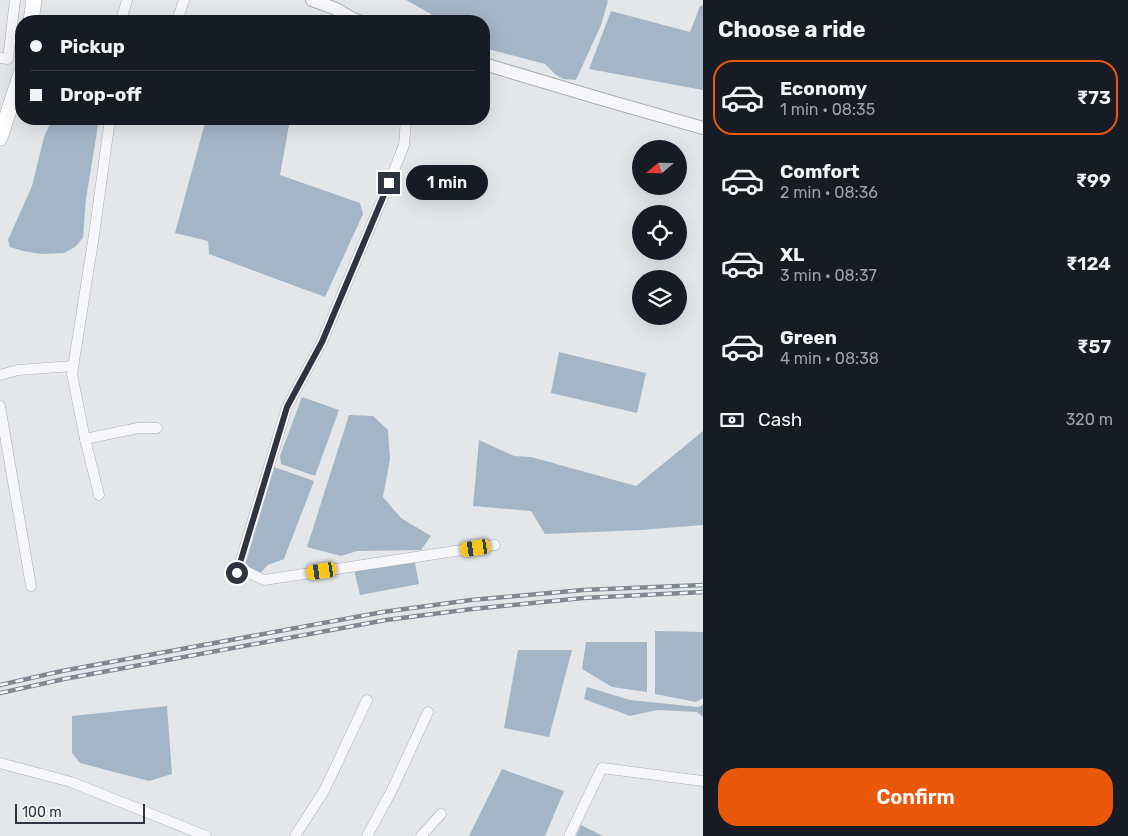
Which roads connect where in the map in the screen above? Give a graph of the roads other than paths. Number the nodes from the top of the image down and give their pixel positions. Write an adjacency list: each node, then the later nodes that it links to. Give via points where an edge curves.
1 (15, 0): 11 (street, via 8,59)
2 (34, 0): 7 (main road)
3 (127, 0): 8 (street)
4 (184, 0): 9 (street)
5 (312, 0): 6 (street)
6 (338, 4): 10 (street)
7 (32, 15)
8 (123, 15)
9 (179, 15)
10 (348, 15)
11 (0, 58)
12 (490, 66): 16 (street)
13 (15, 92): 17 (main road)
14 (109, 125): 18 (street)
15 (406, 125): 24 (street, via 404,145 389,183 322,342 287,407 238,570 264,580)
16 (703, 128)
17 (0, 138)
18 (73, 366): 19 (street, via 18,370); 22 (street)
19 (0, 375)
20 (0, 406): 25 (street)
21 (157, 428): 22 (street, via 138,428)
22 (84, 440): 23 (street)
23 (99, 495)
24 (495, 545)
25 (30, 586)
26 (367, 700): 32 (street, via 324,791)
27 (428, 712): 33 (street)
28 (0, 762): 31 (street, via 72,782)
29 (703, 781): 35 (street, via 602,768)
30 (441, 814): 34 (street)
31 (206, 836)
32 (295, 836)
33 (367, 836)
34 (422, 836)
35 (569, 836)

